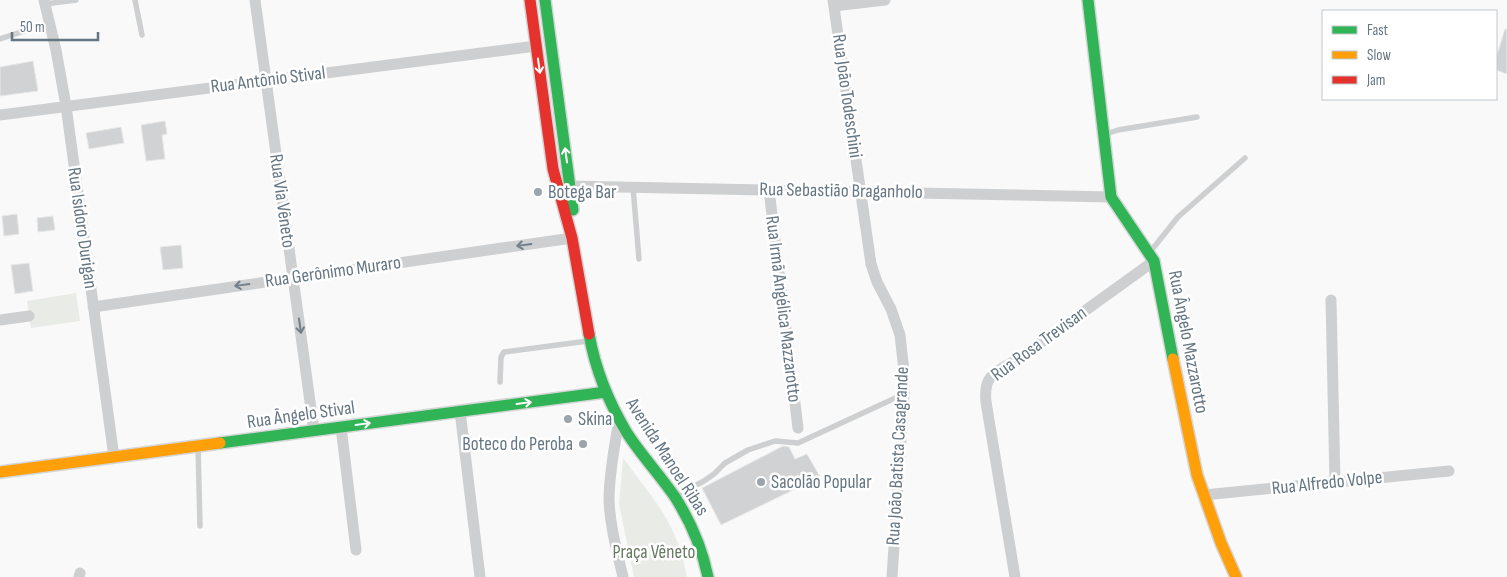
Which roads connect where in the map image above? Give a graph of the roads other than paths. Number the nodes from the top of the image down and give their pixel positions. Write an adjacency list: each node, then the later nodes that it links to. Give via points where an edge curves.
1 (76, 0): 8 (lane)
2 (135, 0): 11 (lane)
3 (255, 0): 14 (street, Rua Via Vêneto)
4 (530, 0): 13 (street, Avenida Manoel Ribas)
5 (545, 0): 20 (street, Avenida Manoel Ribas, one-way to 5)
6 (885, 0): 9 (street)
7 (1088, 0): 18 (street, Rua Ângelo Mazzarotto)
8 (44, 2): 10 (street, Rua Isidoro Durigan)
9 (834, 3): 23 (street, Rua João Todeschini)
10 (49, 23): 12 (lane); 15 (street, Rua Isidoro Durigan)
11 (142, 35)
12 (0, 39)
13 (536, 46): 14 (street, Rua Antônio Stival); 25 (street, Avenida Manoel Ribas, one-way to 25, via 554,169)
14 (265, 81): 15 (street, Rua Antônio Stival); 28 (street, Rua Via Vêneto)
15 (66, 106): 16 (street, Rua Antônio Stival); 30 (street, Rua Isidoro Durigan)
16 (0, 115)
17 (1197, 117): 18 (lane)
18 (1104, 135): 24 (street, Rua Ângelo Mazzarotto)
19 (1245, 158): 26 (lane, via 1178,217)
20 (570, 186): 21 (street, Rua Sebastião Braganholo); 25 (street, Avenida Manoel Ribas)
21 (633, 187): 22 (street, Rua Sebastião Braganholo); 27 (lane)
22 (769, 190): 23 (street, Rua Sebastião Braganholo); 41 (street, Rua Irmã Angélica Mazzarotto)
23 (861, 192): 24 (street, Rua Sebastião Braganholo); 33 (street, Rua João Todeschini, via 873,273)
24 (1111, 196): 26 (street, Rua Ângelo Mazzarotto)
25 (572, 238): 28 (street, Rua Gerônimo Muraro, one-way to 28); 34 (street, Avenida Manoel Ribas)
26 (1151, 257): 49 (street, Rua Ângelo Mazzarotto, via 1192,454); 57 (street, Rua Rosa Trevisan, via 1018,359 994,373 986,384 986,402)
27 (640, 259)
28 (293, 278): 30 (street, Rua Gerônimo Muraro, one-way to 30); 42 (street, Rua Via Vêneto, one-way to 42)
29 (1331, 300): 48 (street)
30 (93, 307): 45 (street, Rua Isidoro Durigan)
31 (29, 316): 32 (street)
32 (0, 320)
33 (900, 334): 37 (street, Rua João Batista Casagrande)
34 (590, 341): 35 (lane, via 504,352); 36 (street, Avenida Manoel Ribas)
35 (500, 382)
36 (606, 392): 38 (street, Rua Ângelo Stival, one-way to 36); 39 (street, Avenida Manoel Ribas)
37 (904, 394): 43 (lane); 56 (street, Rua João Batista Casagrande)
38 (460, 411): 40 (street, Rua Ângelo Stival, one-way to 38); 53 (street)
39 (619, 419): 50 (street, Avenida Manoel Ribas); 54 (street, via 609,501)
40 (341, 427): 42 (street, Rua Ângelo Stival); 52 (street)
41 (798, 428): 43 (lane)
42 (314, 431): 44 (street, Rua Ângelo Stival)
43 (798, 443): 50 (lane, via 775,441 748,450)
44 (198, 446): 45 (street, Rua Ângelo Stival); 51 (lane)
45 (114, 457): 47 (street, Rua Ângelo Stival)
46 (1449, 471): 48 (street, Rua Alfredo Volpe)
47 (0, 472)
48 (1335, 482): 49 (street, Rua Alfredo Volpe)
49 (1204, 495): 58 (street, Rua Ângelo Mazzarotto)
50 (675, 497): 55 (street, Avenida Manoel Ribas, via 699,540)
51 (200, 526)
52 (356, 550)
53 (480, 577)
54 (623, 577)
55 (708, 577)
56 (892, 577)
57 (1015, 577)
58 (1236, 577)

